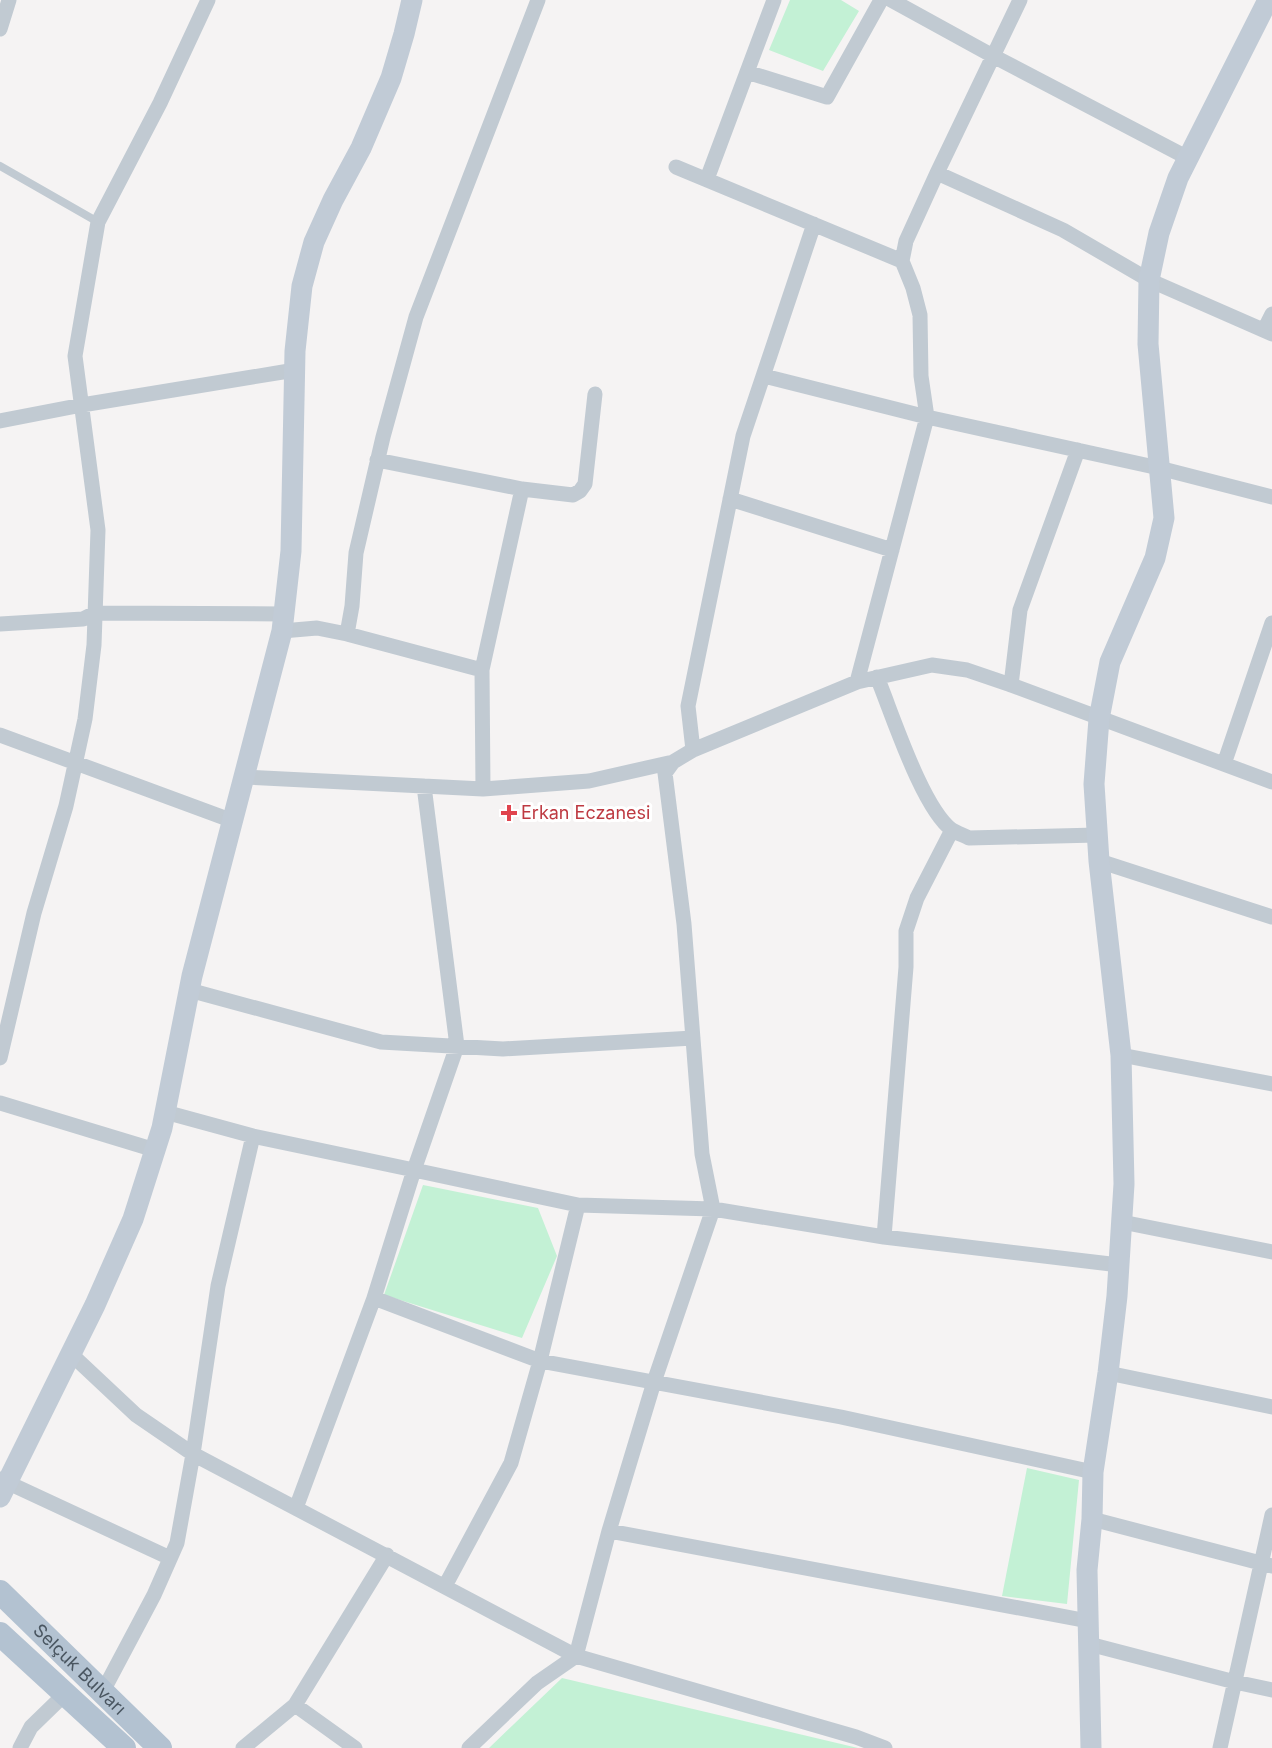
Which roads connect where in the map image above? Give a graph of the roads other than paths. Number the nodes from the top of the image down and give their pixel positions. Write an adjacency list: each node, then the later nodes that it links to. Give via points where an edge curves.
1 (9, 0): 10 (street)
2 (208, 0): 18 (street)
3 (412, 0): 24 (street, via 391,78 314,242 302,286)
4 (538, 0): 31 (street, via 416,317)
5 (774, 0): 12 (street)
6 (881, 0): 12 (street, via 827,97)
7 (891, 0): 11 (street)
8 (1020, 0): 11 (street)
9 (1266, 1): 13 (street)
10 (0, 29)
11 (993, 56): 13 (street); 16 (street)
12 (747, 72): 17 (street)
13 (1188, 158): 21 (street, via 1159,233)
14 (0, 166): 18 (lane)
15 (676, 166): 17 (street)
16 (937, 173): 20 (street, via 906,241); 21 (street, via 1063,230)
17 (707, 179): 19 (street)
18 (98, 222): 27 (street, via 75,356)
19 (814, 224): 20 (street); 25 (street)
20 (902, 261): 28 (street, via 920,315 921,376)
21 (1149, 280): 23 (street); 32 (street, via 1148,345)
22 (1272, 314): 23 (street)
23 (1268, 332)
24 (294, 370): 27 (street); 38 (street, via 291,550)
25 (764, 376): 28 (street); 35 (street, via 743,436)
26 (595, 394): 33 (street, via 583,488 573,495)
27 (82, 405): 29 (street); 37 (street, via 98,531)
28 (927, 417): 30 (street); 36 (street)
29 (0, 421)
30 (1078, 450): 32 (street); 45 (street, via 1020,610)
31 (377, 460): 33 (street); 41 (street, via 356,553)
32 (1159, 468): 34 (street); 46 (street, via 1164,518 1155,558 1110,663)
33 (522, 489): 42 (street)
34 (1272, 497)
35 (730, 499): 36 (street); 48 (street, via 688,706)
36 (892, 550): 44 (street)
37 (95, 613): 38 (street); 39 (street, via 82,619); 50 (street, via 85,719)
38 (283, 622): 41 (street); 52 (street)
39 (0, 624)
40 (1270, 633): 51 (street)
41 (347, 634): 42 (street)
42 (482, 670): 55 (street)
43 (877, 677): 44 (street); 45 (street, via 932,665 967,670); 57 (street, via 921,785 938,815)
44 (857, 682): 48 (street)
45 (1011, 685): 46 (street)
46 (1099, 719): 51 (street); 58 (street, via 1094,784)
47 (0, 735): 50 (street)
48 (693, 750): 49 (street)
49 (673, 762): 55 (street, via 589,781); 62 (street, via 665,774 684,924)
50 (75, 763): 56 (street); 65 (street)
51 (1224, 764): 53 (street)
52 (244, 777): 54 (street); 56 (street)
53 (1272, 782)
54 (424, 786): 55 (street); 63 (street)
55 (483, 789)
56 (233, 820): 61 (street)
57 (952, 830): 58 (street, via 969,838); 75 (street, via 917,898 906,932)
58 (1097, 835): 59 (street)
59 (1099, 861): 60 (street); 64 (street)
60 (1272, 917)
61 (189, 990): 63 (street, via 381,1042); 68 (street)
62 (693, 1038): 63 (street, via 503,1049); 73 (street, via 702,1154)
63 (457, 1046): 71 (street)
64 (1121, 1055): 66 (street); 74 (street)
65 (0, 1058)
66 (1272, 1084)
67 (0, 1103): 70 (street)
68 (165, 1112): 69 (street); 70 (street)
69 (253, 1136): 71 (street); 84 (street, via 218,1286)
70 (155, 1150): 79 (street, via 133,1219)
71 (414, 1170): 72 (street); 78 (street)
72 (578, 1206): 73 (street); 80 (street)
73 (713, 1209): 75 (street); 82 (street)
74 (1122, 1222): 76 (street); 77 (street)
75 (884, 1237): 77 (street)
76 (1272, 1252)
77 (1119, 1265): 81 (street)
78 (374, 1298): 80 (street); 87 (street)
79 (71, 1354): 84 (street, via 136,1415); 86 (street)
80 (540, 1361): 82 (street); 94 (street, via 511,1464)
81 (1108, 1373): 83 (street); 85 (street)
82 (654, 1382): 85 (street, via 842,1417); 90 (street)
83 (1272, 1407)
84 (193, 1454): 87 (street); 92 (street, via 177,1543)
85 (1093, 1472): 89 (street)
86 (3, 1486): 92 (street)
87 (296, 1508): 91 (street)
88 (1272, 1515): 93 (street)
89 (1092, 1519): 93 (street); 96 (street)
90 (609, 1531): 96 (street); 99 (street)
91 (387, 1555): 94 (street); 104 (street)
92 (170, 1558): 102 (street)
93 (1266, 1565): 100 (street)
94 (445, 1586): 99 (street)
95 (0, 1592): 102 (main road, Selçuk Bulvarı)
96 (1088, 1621): 98 (street)
97 (0, 1634): 103 (main road, Selçuk Bulvarı)
98 (1089, 1644): 100 (street); 112 (street)
99 (576, 1656): 110 (street, via 537,1683); 111 (street)
100 (1235, 1682): 101 (street); 113 (street)
101 (1272, 1690)
102 (102, 1692): 107 (main road, Selçuk Bulvarı)
103 (66, 1693): 105 (street, via 31,1727); 106 (main road, Selçuk Bulvarı)
104 (295, 1705): 108 (street); 109 (street)
105 (20, 1748)
106 (124, 1748)
107 (160, 1748)
108 (243, 1748)
109 (355, 1748)
110 (470, 1748)
111 (885, 1748)
112 (1091, 1748)
113 (1220, 1748)

